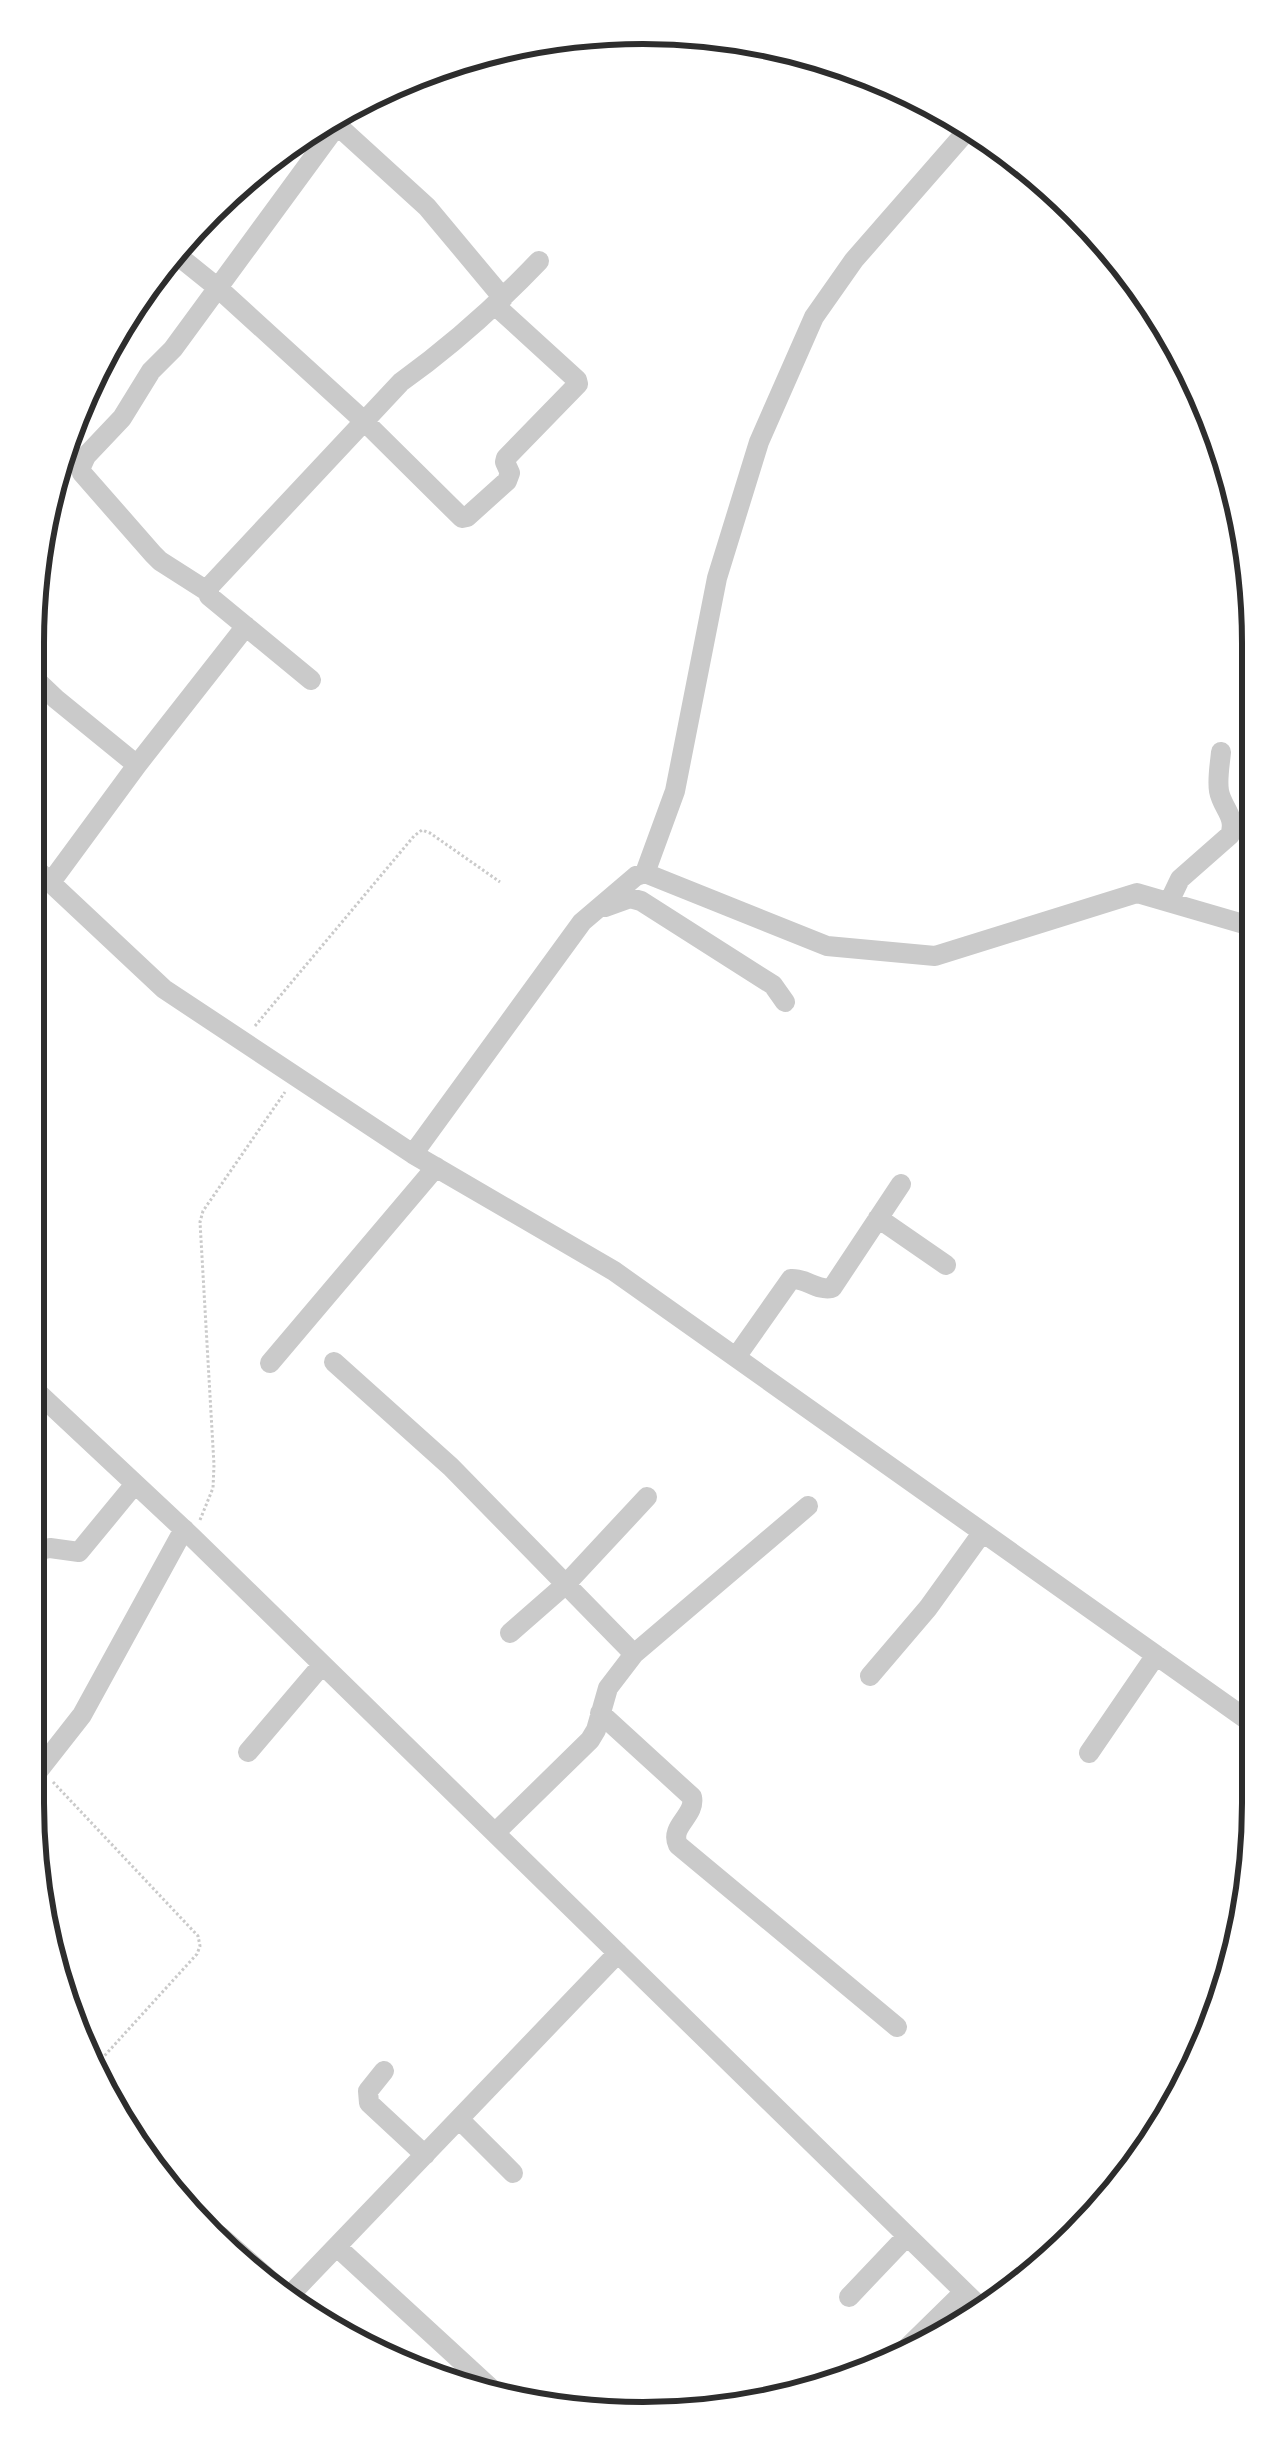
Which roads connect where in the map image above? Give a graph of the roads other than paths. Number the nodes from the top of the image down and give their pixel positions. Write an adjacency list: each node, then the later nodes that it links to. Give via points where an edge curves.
1 (346, 123): 7 (street, via 422,202)
2 (334, 130): 6 (street)
3 (962, 136): 15 (street, via 854,260 814,317 759,442 717,578 675,791)
4 (183, 260): 6 (street)
5 (539, 261): 7 (street)
6 (218, 288): 8 (street); 9 (street, via 174,349 151,371 122,418 86,456 81,467 82,473 153,554)
7 (500, 302): 8 (street, via 439,355 401,382); 8 (street, via 578,384 509,454 505,462 510,477 467,517 459,517)
8 (365, 422): 9 (street)
9 (207, 591): 10 (street)
10 (246, 626): 11 (street); 14 (street)
11 (311, 680)
12 (44, 688): 14 (street)
13 (1221, 752): 18 (street, via 1219,789 1232,817 1233,828 1230,835 1180,879)
14 (137, 765): 16 (street)
15 (645, 873): 18 (street, via 827,946 935,956 1137,893); 19 (street, via 636,876)
16 (44, 875)
17 (44, 877): 22 (street, via 164,988)
18 (1169, 902): 20 (street)
19 (596, 910): 21 (street, via 630,898 641,901 773,985); 22 (street, via 582,922)
20 (1242, 924)
21 (785, 1002)
22 (413, 1154): 23 (street)
23 (436, 1167): 27 (street, via 614,1271); 29 (street)
24 (901, 1184): 25 (street)
25 (878, 1218): 26 (street); 27 (street, via 832,1288 822,1290 799,1278 791,1279)
26 (946, 1265)
27 (736, 1357): 35 (street)
28 (334, 1362): 37 (street, via 451,1467)
29 (270, 1363)
30 (44, 1398): 31 (street)
31 (135, 1484): 34 (street); 36 (street, via 79,1552)
32 (647, 1497): 37 (street)
33 (808, 1506): 39 (street)
34 (188, 1533): 41 (street); 47 (street, via 82,1716)
35 (982, 1533): 40 (street); 42 (street, via 928,1608)
36 (44, 1549)
37 (566, 1584): 38 (street); 39 (street)
38 (510, 1633)
39 (634, 1654): 43 (street, via 608,1688)
40 (1156, 1655): 44 (street); 46 (street)
41 (322, 1664): 45 (street); 48 (street)
42 (870, 1676)
43 (600, 1713): 48 (street, via 590,1740); 50 (street, via 692,1797 693,1804 676,1832 678,1844)
44 (1242, 1716)
45 (248, 1752)
46 (1089, 1753)
47 (44, 1761)
48 (495, 1833): 49 (street)
49 (618, 1953): 52 (street); 55 (street)
50 (897, 2027)
51 (384, 2071): 53 (street, via 368,2091 369,2103)
52 (459, 2119): 53 (street); 54 (street)
53 (425, 2155): 56 (street)
54 (512, 2173)
55 (907, 2236): 58 (street); 59 (street)
56 (337, 2247): 57 (street); 62 (street)
57 (295, 2290)
58 (964, 2292): 60 (street); 61 (street)
59 (849, 2297)
60 (975, 2302)
61 (924, 2332)
62 (482, 2380)

